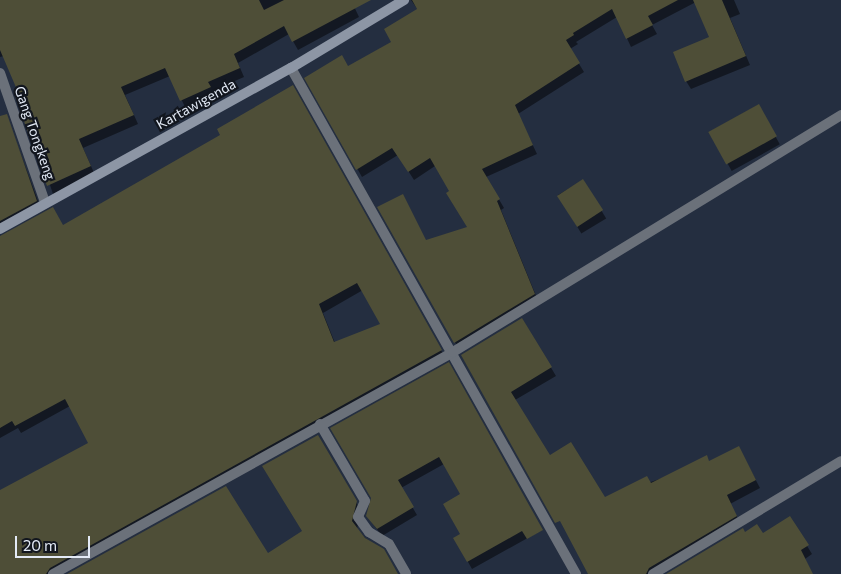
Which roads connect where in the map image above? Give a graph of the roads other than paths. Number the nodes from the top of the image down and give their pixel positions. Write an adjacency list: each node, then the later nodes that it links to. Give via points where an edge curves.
1 (404, 0): 2 (street, Kartawigenda)
2 (291, 68): 5 (street, Kartawigenda); 7 (street)
3 (0, 72): 5 (street, Gang Tongkeng)
4 (841, 115): 7 (street)
5 (45, 202): 6 (street, Kartawigenda)
6 (0, 229)
7 (453, 352): 8 (street); 12 (street)
8 (320, 424): 10 (street); 11 (street, via 365,501 358,517 369,532 389,544)
9 (841, 461): 13 (street)
10 (53, 574)
11 (406, 574)
12 (576, 574)
13 (653, 574)

